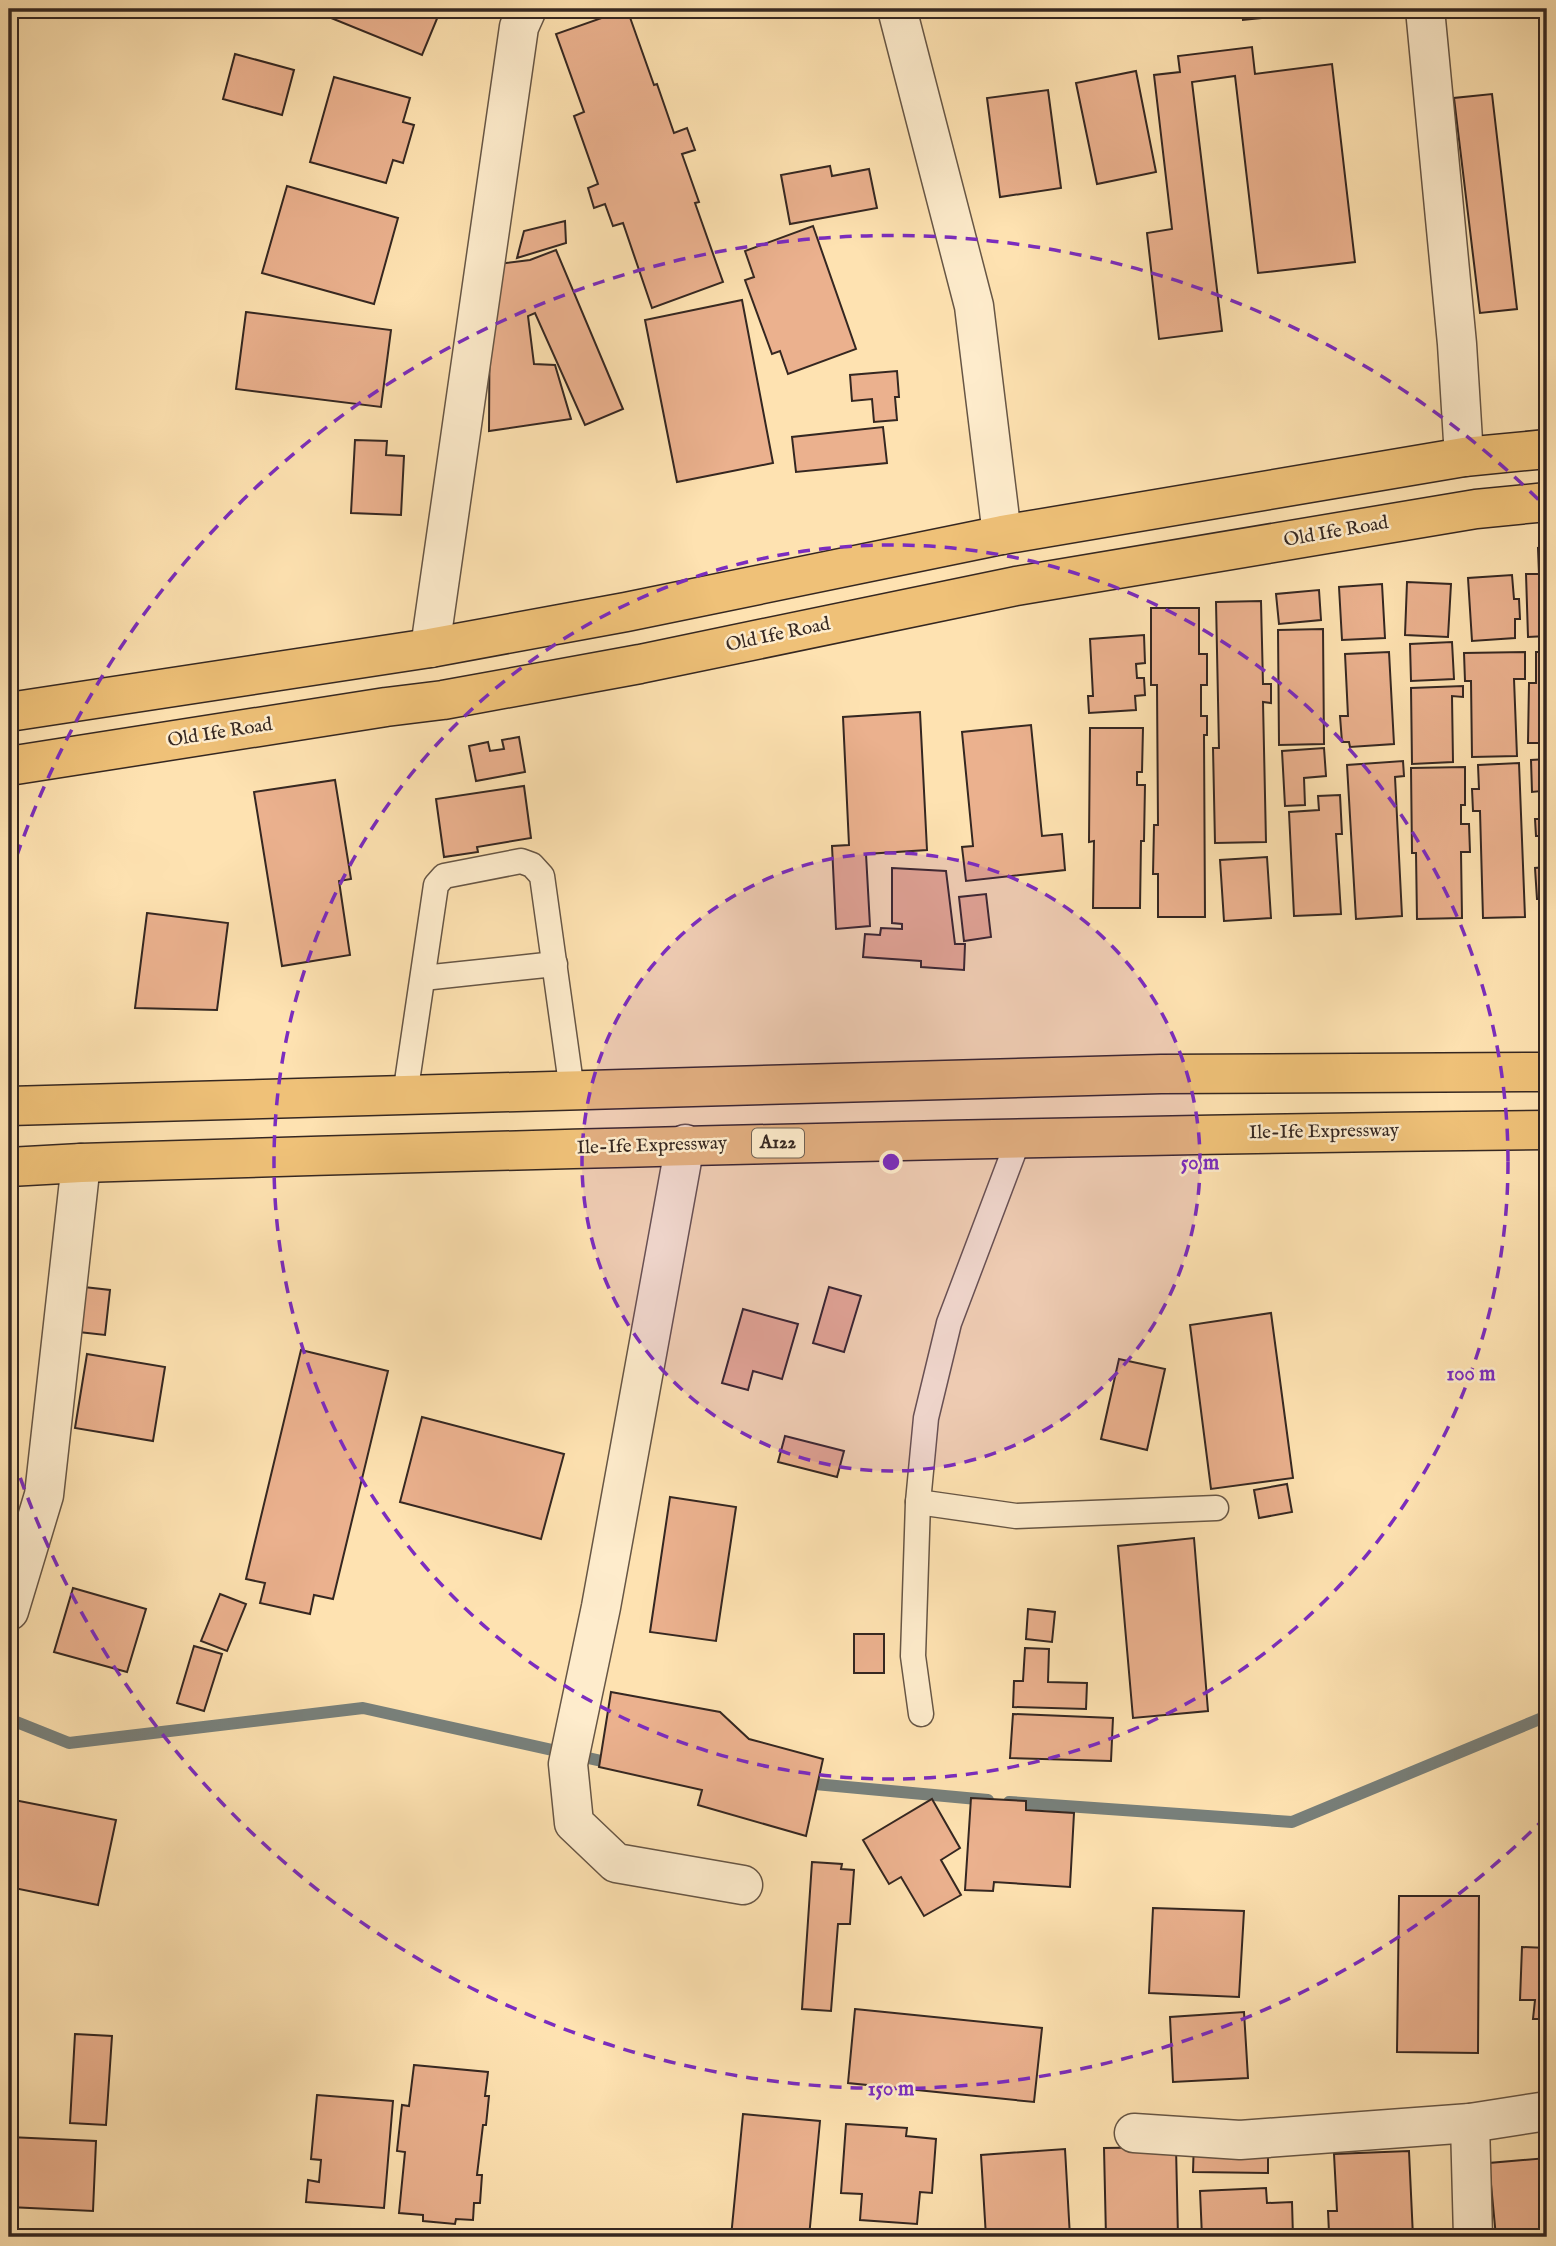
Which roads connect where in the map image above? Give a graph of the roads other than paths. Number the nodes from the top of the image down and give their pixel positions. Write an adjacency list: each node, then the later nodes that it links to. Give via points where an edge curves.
1 (527, 9): 8 (street, via 519,27)
2 (897, 9): 7 (street, via 974,306)
3 (1425, 9): 5 (street)
4 (1547, 449): 5 (main road)
5 (1464, 457): 7 (main road)
6 (1547, 502): 10 (main road, Old Ife Road, via 1476,509 1016,586 443,700)
7 (1002, 535): 8 (main road)
8 (430, 648): 9 (main road)
9 (9, 712)
10 (9, 766)
11 (555, 964): 12 (lane); 12 (lane, via 542,876 533,865 521,861 440,880 434,892); 14 (lane)
12 (423, 978): 15 (lane)
13 (1547, 1072): 14 (main road, via 1161,1074)
14 (572, 1091): 15 (main road)
15 (405, 1095): 16 (main road)
16 (9, 1106)
17 (1547, 1130): 18 (main road, Ile-Ife Expressway / A122)
18 (1019, 1138): 19 (main road, Ile-Ife Expressway / A122); 22 (lane, via 948,1323 926,1418)
19 (685, 1144): 20 (main road, Ile-Ife Expressway / A122); 26 (street, via 568,1764 574,1823 616,1863)
20 (81, 1163): 21 (main road, Ile-Ife Expressway / A122); 24 (street, via 44,1495)
21 (9, 1167)
22 (918, 1502): 23 (lane, via 1016,1516); 25 (lane, via 913,1656)
23 (1216, 1508)
24 (9, 1611)
25 (921, 1714)
26 (743, 1885)
27 (1547, 2111): 28 (street)
28 (1470, 2123): 29 (street, via 1240,2140); 30 (street)
29 (1134, 2133)
30 (1473, 2237)

